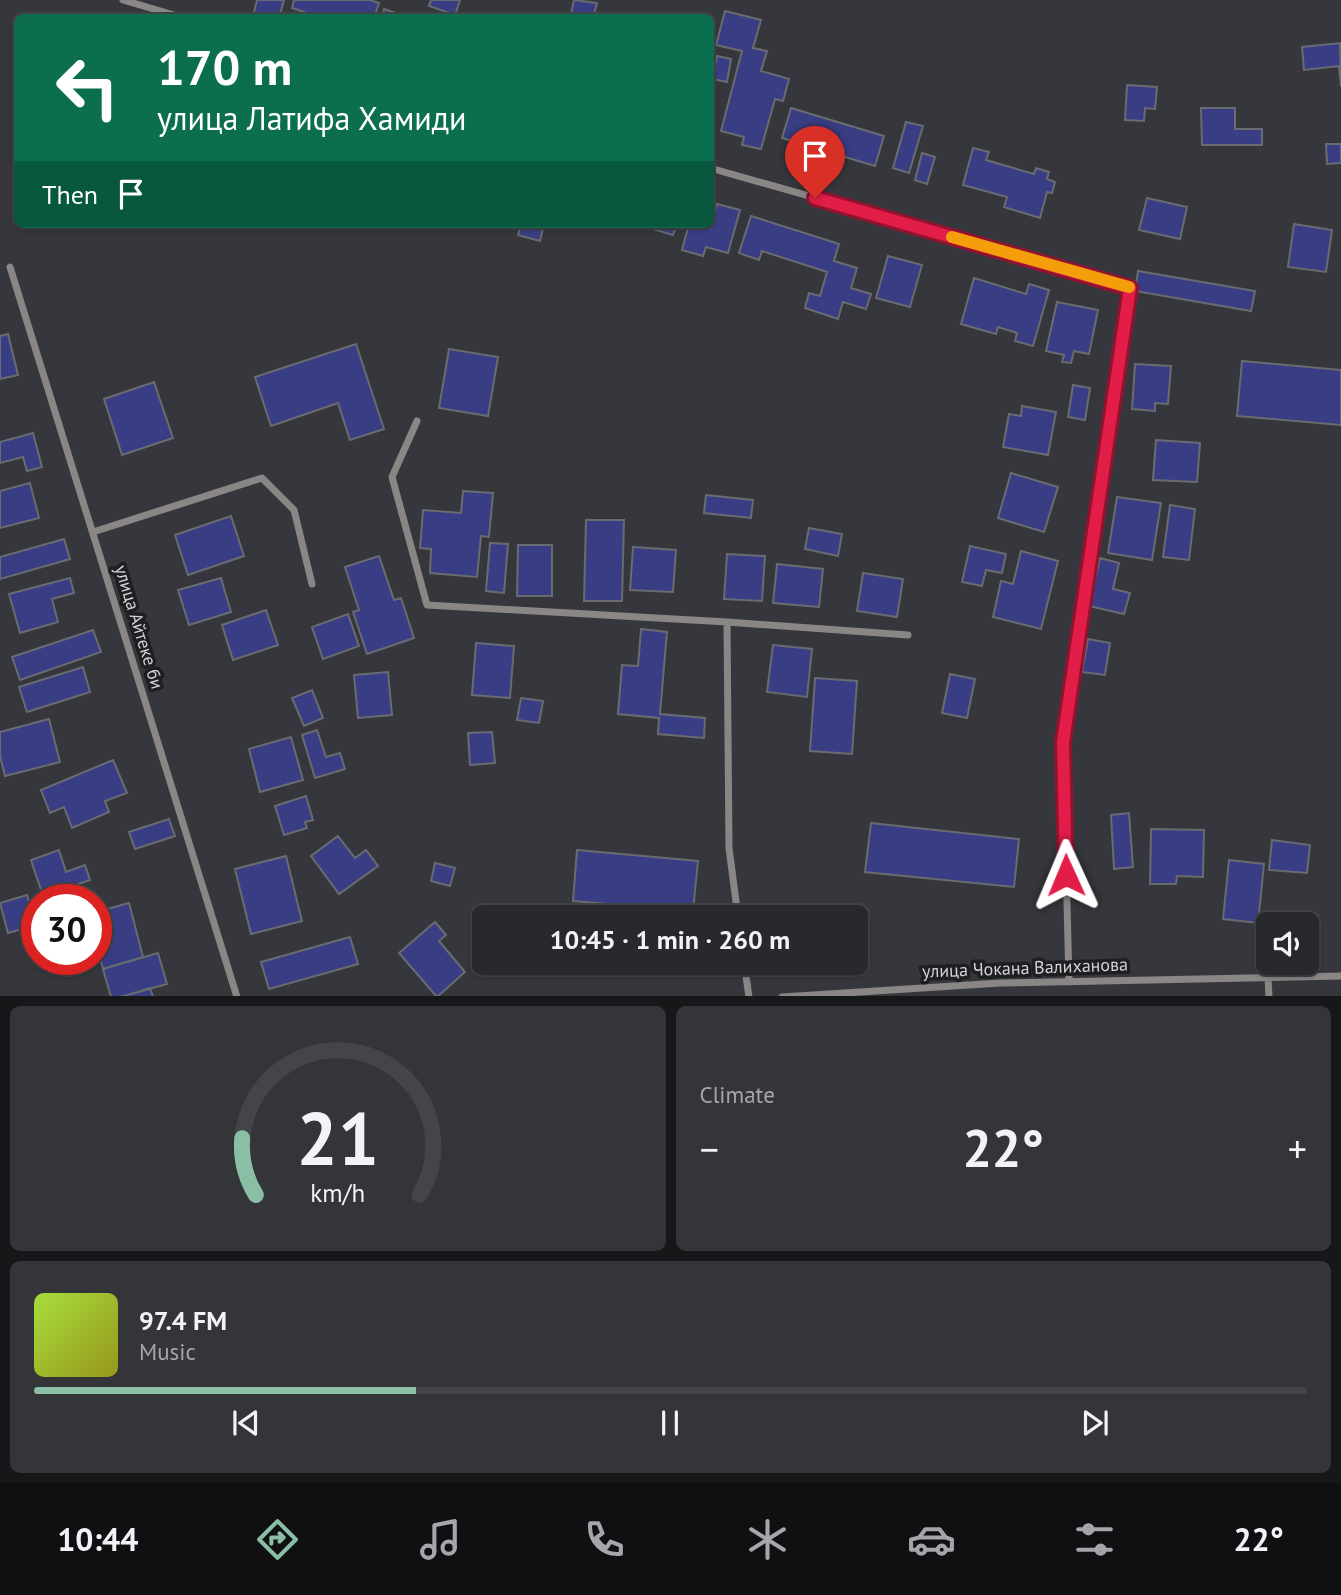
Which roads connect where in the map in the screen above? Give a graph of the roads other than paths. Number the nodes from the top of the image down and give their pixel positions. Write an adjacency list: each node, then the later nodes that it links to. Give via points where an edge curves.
1 (123, 0): 2 (street)
2 (170, 14)
3 (714, 169): 14 (street, via 1130,288 1063,742)
4 (10, 267): 6 (street, улица Айтеке би)
5 (417, 422): 8 (street, via 391,477 427,605)
6 (93, 532): 7 (street, via 262,478 294,510); 15 (street, улица Айтеке би)
7 (312, 584)
8 (727, 622): 9 (street); 10 (street, via 729,848)
9 (908, 635)
10 (736, 905)
11 (746, 975): 16 (street)
12 (1341, 976): 13 (street, улица Чокана Валиханова)
13 (1268, 978): 14 (street, улица Чокана Валиханова); 18 (street)
14 (1069, 982): 17 (street, улица Чокана Валиханова)
15 (237, 996)
16 (749, 996)
17 (782, 996)
18 (1269, 996)

